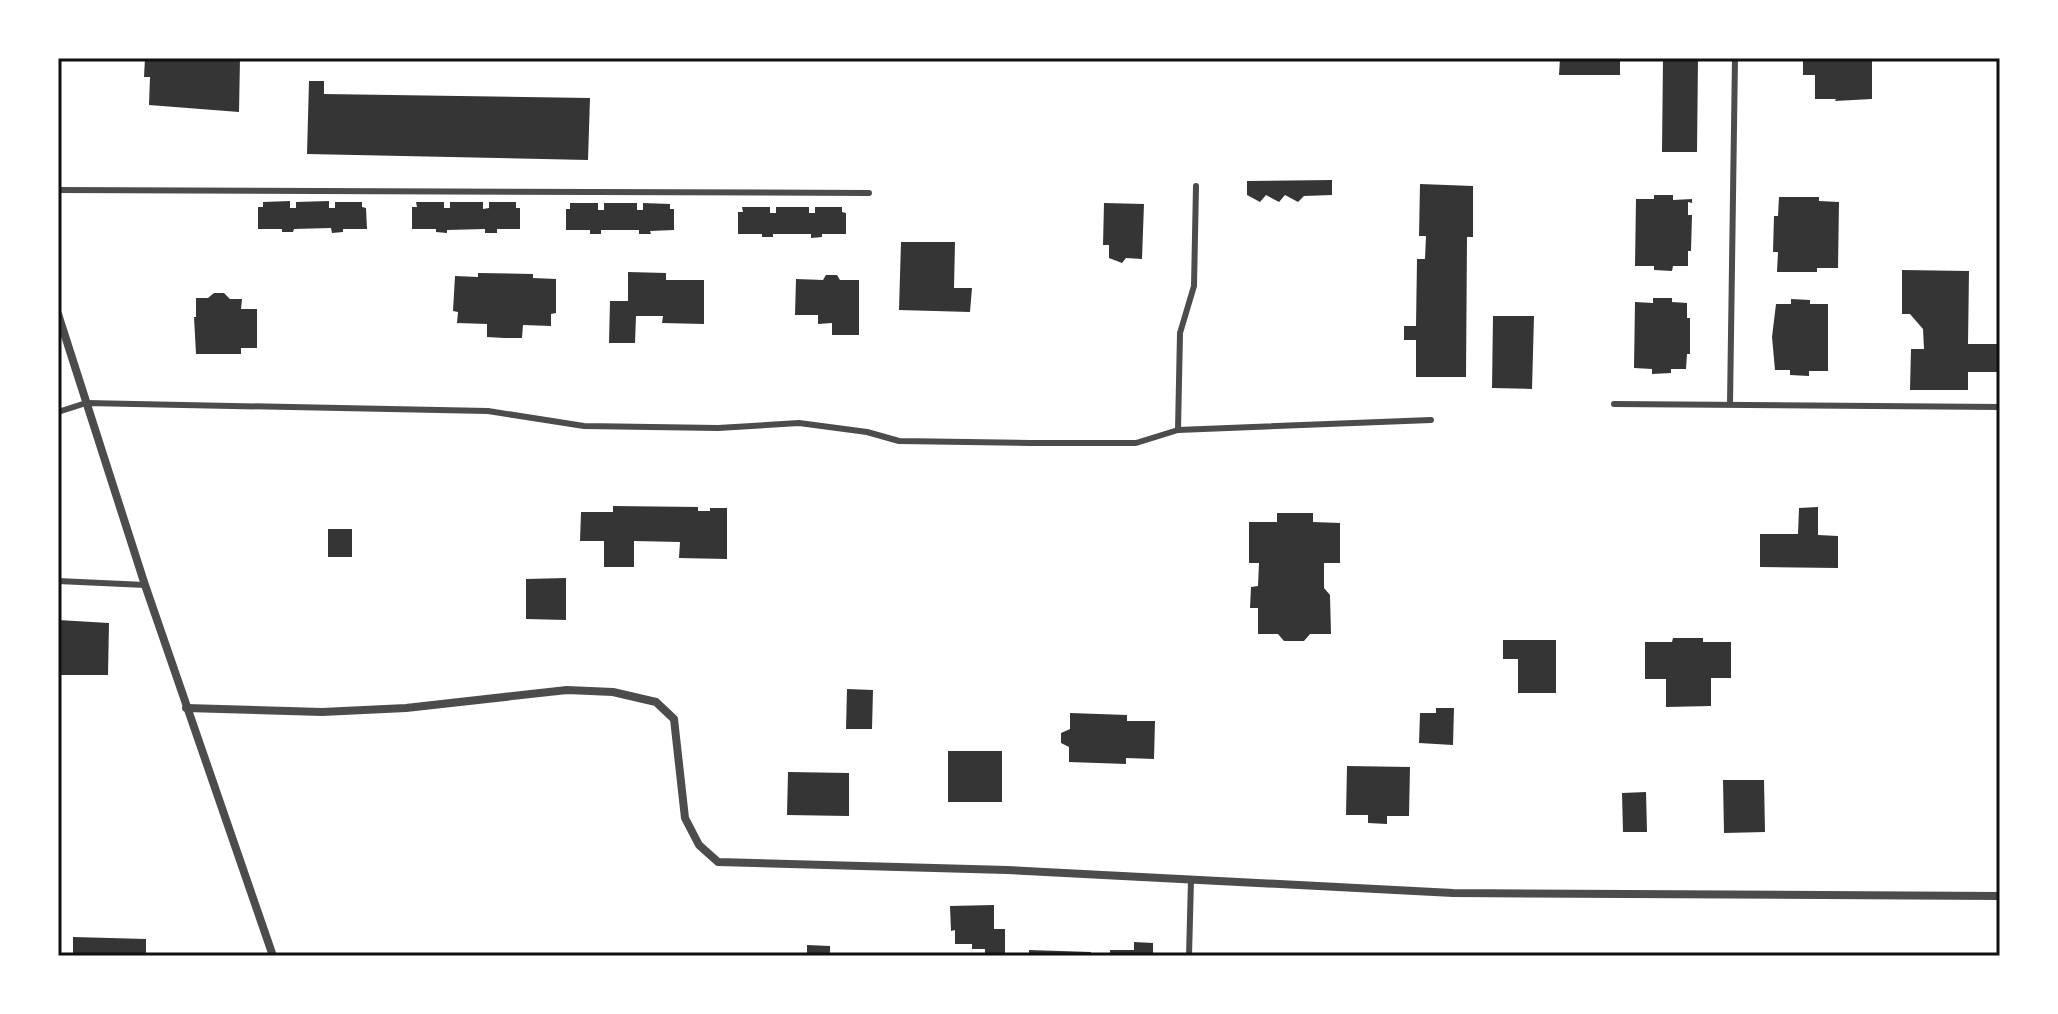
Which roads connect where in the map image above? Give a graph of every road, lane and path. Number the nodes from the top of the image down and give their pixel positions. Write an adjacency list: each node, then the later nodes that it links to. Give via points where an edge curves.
1 (1735, 58): 8 (lane)
2 (1196, 186): 12 (lane, via 1194,286 1180,333)
3 (58, 190): 4 (lane)
4 (869, 193)
5 (58, 314): 6 (street)
6 (86, 403): 10 (lane); 12 (lane, via 488,411 584,426 799,423 899,441 1136,443); 14 (street)
7 (1614, 404): 8 (lane)
8 (1730, 404): 9 (lane)
9 (2000, 407)
10 (58, 412)
11 (1431, 420): 12 (lane)
12 (1178, 430)
13 (58, 581): 14 (lane)
14 (145, 585): 15 (street)
15 (186, 708): 16 (street, via 322,712 567,690 613,692 656,702 674,719 685,818 699,845 718,862); 18 (street)
16 (1191, 880): 17 (street, via 1453,893); 19 (lane)
17 (2000, 896)
18 (273, 956)
19 (1189, 956)

